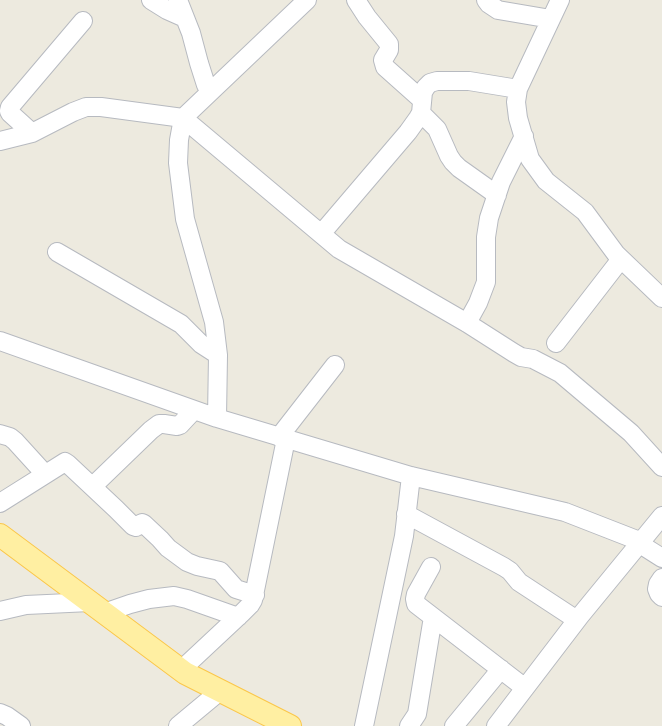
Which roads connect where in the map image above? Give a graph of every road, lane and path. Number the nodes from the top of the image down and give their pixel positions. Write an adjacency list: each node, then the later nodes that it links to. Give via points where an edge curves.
1 (151, 0): 7 (street)
2 (178, 0): 7 (street)
3 (307, 0): 10 (street)
4 (356, 0): 12 (street, via 389,44 389,50 383,60 385,67)
5 (486, 0): 8 (street, via 498,10)
6 (560, 0): 8 (street)
7 (185, 18): 10 (street, via 206,85)
8 (551, 19): 11 (street)
9 (83, 20): 14 (street, via 10,108 10,113)
10 (212, 90): 13 (street)
11 (518, 90): 12 (street, via 480,82 437,81 426,87); 15 (street, via 516,102)
12 (421, 107): 17 (street, via 437,129 453,162); 18 (street, via 408,132)
13 (183, 118): 14 (street, via 86,107); 18 (street); 25 (street, via 178,163 185,219 214,322)
14 (32, 133): 16 (street)
15 (524, 136): 17 (street); 20 (street, via 530,159 538,172 585,212)
16 (0, 141)
17 (496, 195): 22 (street, via 487,227 486,282)
18 (321, 234): 22 (street, via 339,249)
19 (57, 252): 25 (street, via 181,324 201,344)
20 (621, 259): 21 (street); 24 (street)
21 (662, 298)
22 (467, 323): 31 (street, via 514,353 533,359 560,373 631,433)
23 (0, 341): 27 (street)
24 (556, 343)
25 (218, 355): 28 (street)
26 (335, 365): 30 (street)
27 (194, 410): 28 (street); 34 (street, via 180,425 159,424 150,430)
28 (217, 418): 30 (street)
29 (0, 434): 32 (street, via 15,441)
30 (282, 438): 33 (street); 43 (street)
31 (662, 467)
32 (45, 474): 34 (street, via 65,462); 35 (street)
33 (411, 476): 36 (street); 39 (street, via 565,512)
34 (93, 486): 43 (street, via 133,526 144,524 168,548 187,562 220,571 236,589)
35 (0, 503)
36 (406, 514): 49 (street, via 504,567 519,582); 58 (street, via 404,536)
37 (662, 516): 39 (street)
38 (0, 535): 45 (main road)
39 (641, 543): 40 (street); 49 (street)
40 (662, 558)
41 (430, 567): 48 (street, via 415,599 416,604)
42 (662, 578): 44 (street, via 657,589)
43 (255, 595): 47 (street, via 250,605)
44 (662, 597)
45 (97, 607): 46 (street, via 26,605); 47 (street, via 174,596); 51 (main road)
46 (0, 611)
47 (238, 617): 51 (street)
48 (433, 617): 50 (street); 59 (street, via 417,714)
49 (577, 620): 52 (street)
50 (501, 669): 52 (street); 60 (street)
51 (181, 670): 53 (main road)
52 (525, 688): 61 (street)
53 (220, 691): 56 (street); 57 (main road)
54 (0, 713): 55 (street)
55 (21, 726)
56 (178, 726)
57 (290, 726)
58 (364, 726)
59 (409, 726)
60 (454, 726)
61 (496, 726)

